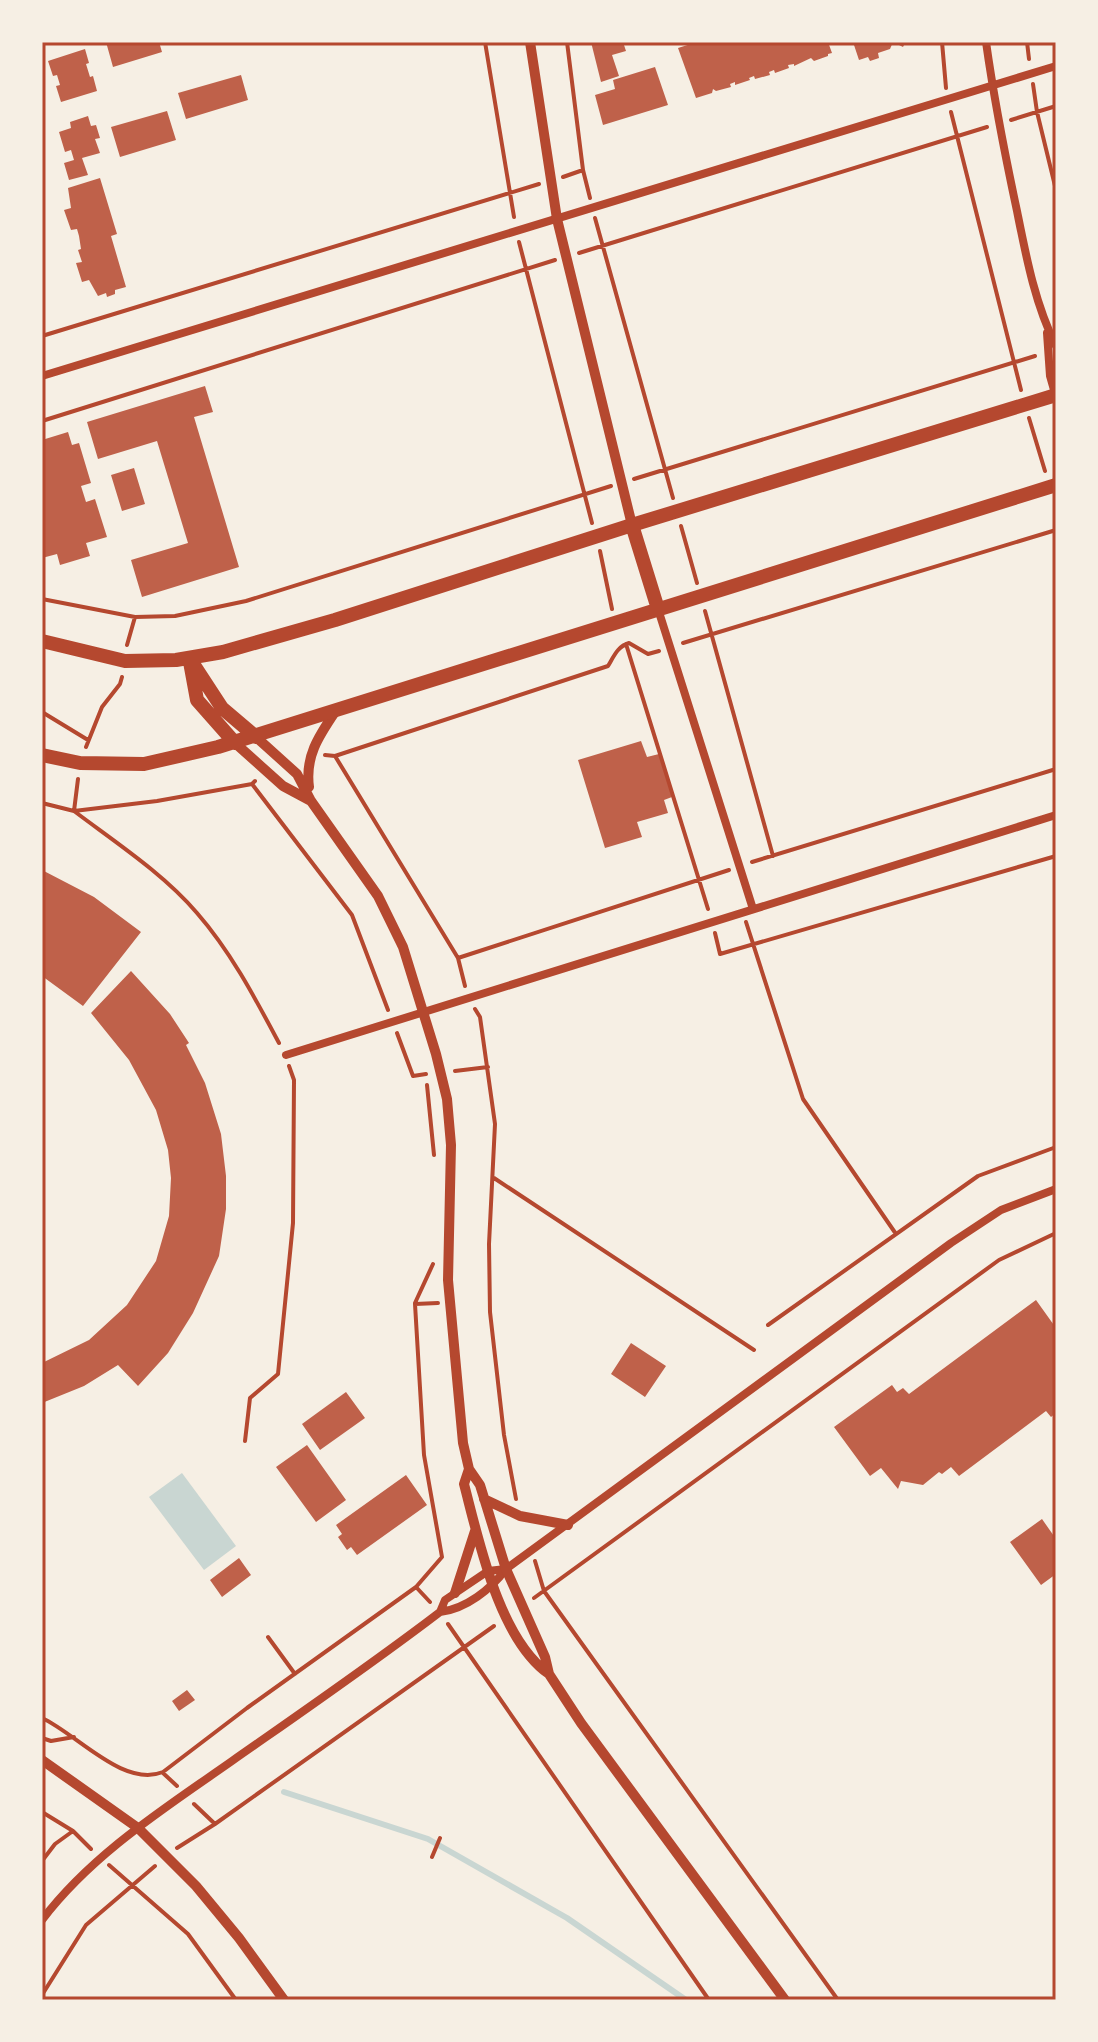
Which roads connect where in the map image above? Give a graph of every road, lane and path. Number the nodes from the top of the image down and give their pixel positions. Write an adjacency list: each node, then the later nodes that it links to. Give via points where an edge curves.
1 (485, 42): 16 (path)
2 (530, 42): 14 (street)
3 (567, 42): 13 (path)
4 (942, 42): 8 (path)
5 (986, 42): 7 (street)
6 (1056, 66): 7 (street)
7 (992, 86): 8 (street); 11 (street)
8 (948, 99): 12 (path); 17 (street)
9 (1056, 106): 10 (path)
10 (1037, 112): 11 (path); 15 (path)
11 (998, 124): 12 (path); 23 (street)
12 (957, 136): 20 (path); 26 (path)
13 (583, 170): 14 (path); 17 (path)
14 (550, 181): 16 (path); 18 (street)
15 (1056, 190)
16 (510, 193): 19 (path); 24 (path)
17 (592, 208): 18 (street); 20 (path)
18 (557, 219): 19 (street); 21 (street)
19 (516, 231): 22 (path); 27 (street)
20 (603, 245): 21 (path); 31 (path)
21 (566, 257): 22 (path); 32 (street)
22 (526, 269): 30 (path); 34 (path)
23 (1047, 328): 25 (street); 28 (street)
24 (42, 336)
25 (1056, 346)
26 (1013, 363): 29 (path); 31 (path)
27 (42, 376)
28 (1056, 396): 29 (highway)
29 (1025, 404): 33 (path); 35 (highway)
30 (42, 421)
31 (665, 469): 32 (path); 35 (path)
32 (622, 483): 34 (path); 36 (street)
33 (1053, 486): 39 (highway)
34 (583, 495): 42 (path, via 246,601 175,616)
35 (677, 511): 36 (highway); 39 (path)
36 (632, 525): 41 (highway); 48 (highway, via 266,641)
37 (1056, 530): 44 (path)
38 (598, 545): 43 (path)
39 (700, 596): 41 (highway); 44 (path)
40 (42, 599): 42 (path)
41 (658, 609): 43 (highway); 47 (street)
42 (135, 617): 49 (path)
43 (616, 622): 46 (path); 51 (highway)
44 (711, 635): 47 (path); 60 (path)
45 (42, 641): 49 (highway)
46 (624, 645): 47 (path, via 648,654); 63 (path); 68 (path, via 608,666 335,756)
47 (670, 647): 62 (street)
48 (190, 659): 49 (highway); 52 (highway, via 222,708); 53 (highway, via 197,700)
49 (125, 661): 50 (path, via 120,684 102,707 88,740)
50 (42, 712)
51 (335, 712): 52 (highway); 56 (street, via 311,753)
52 (256, 737): 53 (highway); 56 (street, via 297,774)
53 (235, 743): 54 (highway, via 144,764 80,763); 56 (street, via 283,786)
54 (42, 755)
55 (1056, 769): 60 (path)
56 (311, 801): 70 (street, via 378,896 403,947)
57 (42, 803): 58 (path)
58 (74, 811): 71 (path, via 252,784 352,915); 72 (path, via 197,912 243,977)
59 (1056, 815): 64 (street)
60 (773, 856): 62 (path)
61 (1056, 856): 67 (path)
62 (739, 866): 63 (path); 64 (street)
63 (698, 880): 66 (path); 68 (path)
64 (753, 909): 65 (street)
65 (742, 912): 66 (street); 67 (path)
66 (712, 922): 67 (path, via 720,954); 69 (street)
67 (753, 945): 80 (path, via 803,1099)
68 (458, 958): 69 (path)
69 (468, 997): 70 (street); 77 (path, via 480,1017 488,1067)
70 (423, 1011): 71 (street); 82 (street, via 447,1099)
71 (392, 1021): 72 (street); 74 (path)
72 (286, 1055): 86 (path, via 294,1080 293,1223 278,1374 250,1398)
73 (426, 1074): 76 (path)
74 (413, 1076)
75 (1056, 1147): 80 (path, via 978,1176)
76 (435, 1162)
77 (494, 1178): 85 (path); 89 (path, via 490,1312 504,1435)
78 (1056, 1189): 90 (street, via 1001,1210 951,1243)
79 (1056, 1233): 97 (path, via 999,1260)
80 (896, 1234): 84 (path)
81 (433, 1252): 83 (path, via 433,1267)
82 (450, 1303): 83 (path); 87 (street)
83 (415, 1304): 95 (path, via 424,1455 442,1557)
84 (768, 1325)
85 (754, 1350)
86 (245, 1441)
87 (469, 1469): 88 (street); 91 (street, via 464,1484)
88 (484, 1499): 89 (street); 93 (street)
89 (520, 1516): 90 (street)
90 (568, 1525): 92 (street)
91 (476, 1529): 94 (street); 98 (street)
92 (532, 1551): 93 (street); 97 (path)
93 (506, 1569): 94 (street); 96 (street); 103 (street)
94 (488, 1571): 96 (street); 98 (street)
95 (416, 1587): 99 (path); 102 (path)
96 (492, 1587): 99 (street); 103 (street, via 535,1664)
97 (544, 1591): 123 (path)
98 (455, 1593): 99 (street)
99 (440, 1612): 101 (path); 109 (street)
100 (268, 1637): 102 (path)
101 (463, 1648): 112 (path); 121 (path)
102 (295, 1674): 105 (path, via 151,1777 124,1771)
103 (549, 1674): 122 (street)
104 (42, 1718): 105 (path)
105 (74, 1737): 106 (path)
106 (42, 1738)
107 (42, 1760): 109 (street)
108 (42, 1812): 110 (path)
109 (138, 1828): 112 (street); 114 (street)
110 (73, 1831): 114 (path); 115 (path)
111 (440, 1838): 113 (path)
112 (167, 1857): 116 (path); 120 (street, via 230,1927)
113 (432, 1857)
114 (100, 1858): 116 (path); 117 (street)
115 (42, 1861)
116 (132, 1885): 118 (path, via 86,1925); 119 (path, via 188,1934)
117 (42, 1920)
118 (42, 1995)
119 (236, 2000)
120 (284, 2000)
121 (709, 2000)
122 (785, 2000)
123 (838, 2000)

